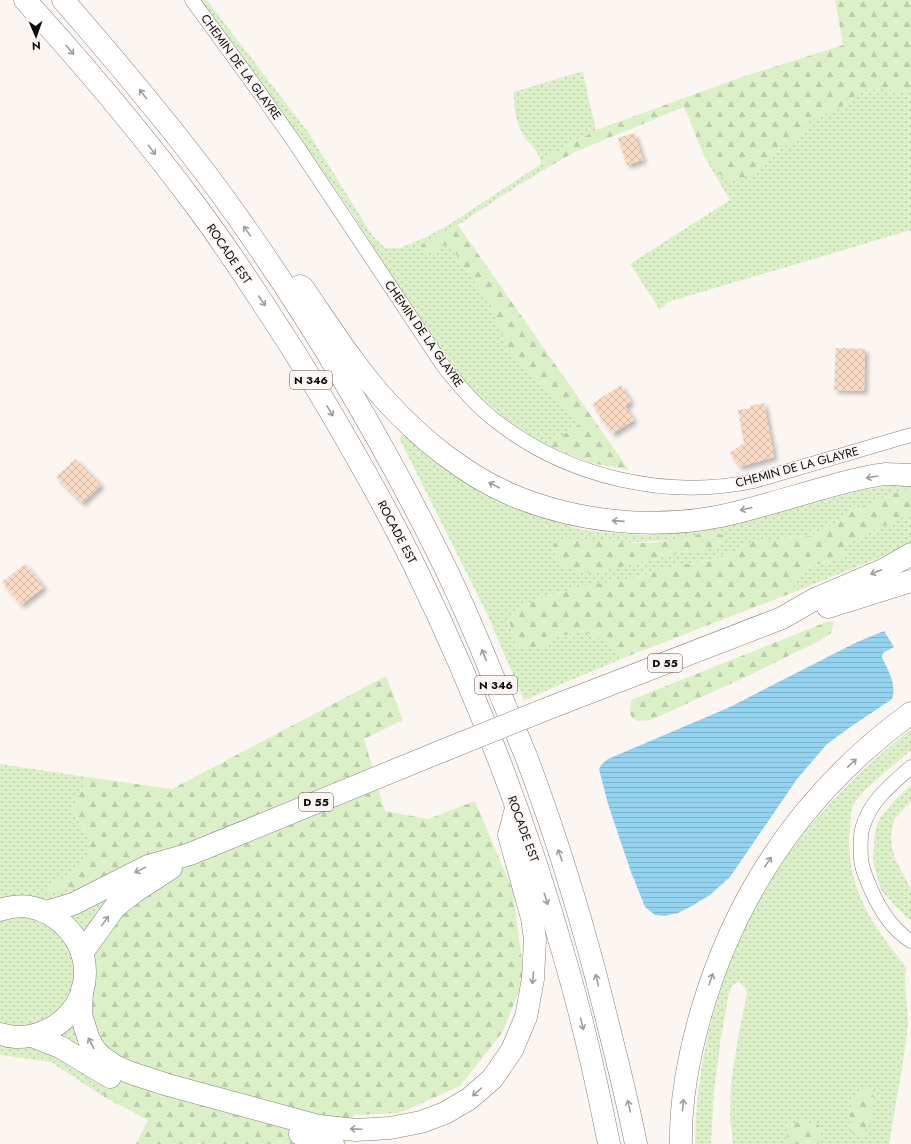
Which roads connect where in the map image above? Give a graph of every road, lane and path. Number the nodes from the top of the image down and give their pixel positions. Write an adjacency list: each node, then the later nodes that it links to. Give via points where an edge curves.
1 (25, 0): 12 (main road, ROCADE EST / N 346, one-way to 12, via 106,92 197,207 267,309 323,398 415,568 474,699)
2 (62, 0): 4 (main road, N 346, one-way to 2, via 218,190 127,74)
3 (192, 0): 5 (street, CHEMIN DE LA GLAYRE, via 297,146 442,364 485,412 526,442 569,464 607,476 648,484 694,487 724,486 754,480)
4 (269, 263): 6 (main road, one-way to 4, via 886,474 855,480 721,516 682,521 604,520 538,505 479,478 418,433 358,368 303,288); 23 (main road, N 346, one-way to 4, via 594,965 562,861 526,757 472,626 439,555 392,465)
5 (911, 435)
6 (911, 474)
7 (911, 554): 9 (main road, D 55, one-way to 9, via 815,599)
8 (911, 581): 9 (main road, D 55, via 823,609)
9 (782, 618): 13 (main road, D 55, bridge, via 549,708)
10 (911, 713): 24 (main road, one-way to 10, via 686,1074 696,1030 711,979 746,900 762,871 809,807 866,750)
11 (911, 767): 16 (street, via 884,790 873,806 863,826 861,855 862,865 876,903 898,931)
12 (516, 809): 18 (main road, one-way to 18, via 509,835 532,918 534,939 533,979 526,1017 512,1050 492,1079 469,1099 445,1113 421,1122 390,1128 356,1130 319,1126 131,1073 102,1057 89,1040 81,1015); 22 (main road, ROCADE EST / N 346, one-way to 22, via 567,967)
13 (190, 854): 15 (main road, D 55, one-way to 15, via 148,866 74,904); 17 (main road, D 55, one-way to 13, via 114,907)
14 (0, 910): 15 (main road, via 29,907)
15 (46, 912): 17 (main road, via 62,922 74,936)
16 (911, 941)
17 (82, 953): 18 (main road, via 85,972)
18 (82, 990): 20 (main road, via 75,1006 64,1020 49,1030)
19 (0, 1034): 20 (main road, via 13,1037)
20 (32, 1036): 21 (main road, via 60,1047 118,1081)
21 (333, 1144)
22 (609, 1144)
23 (636, 1144)
24 (681, 1144)

